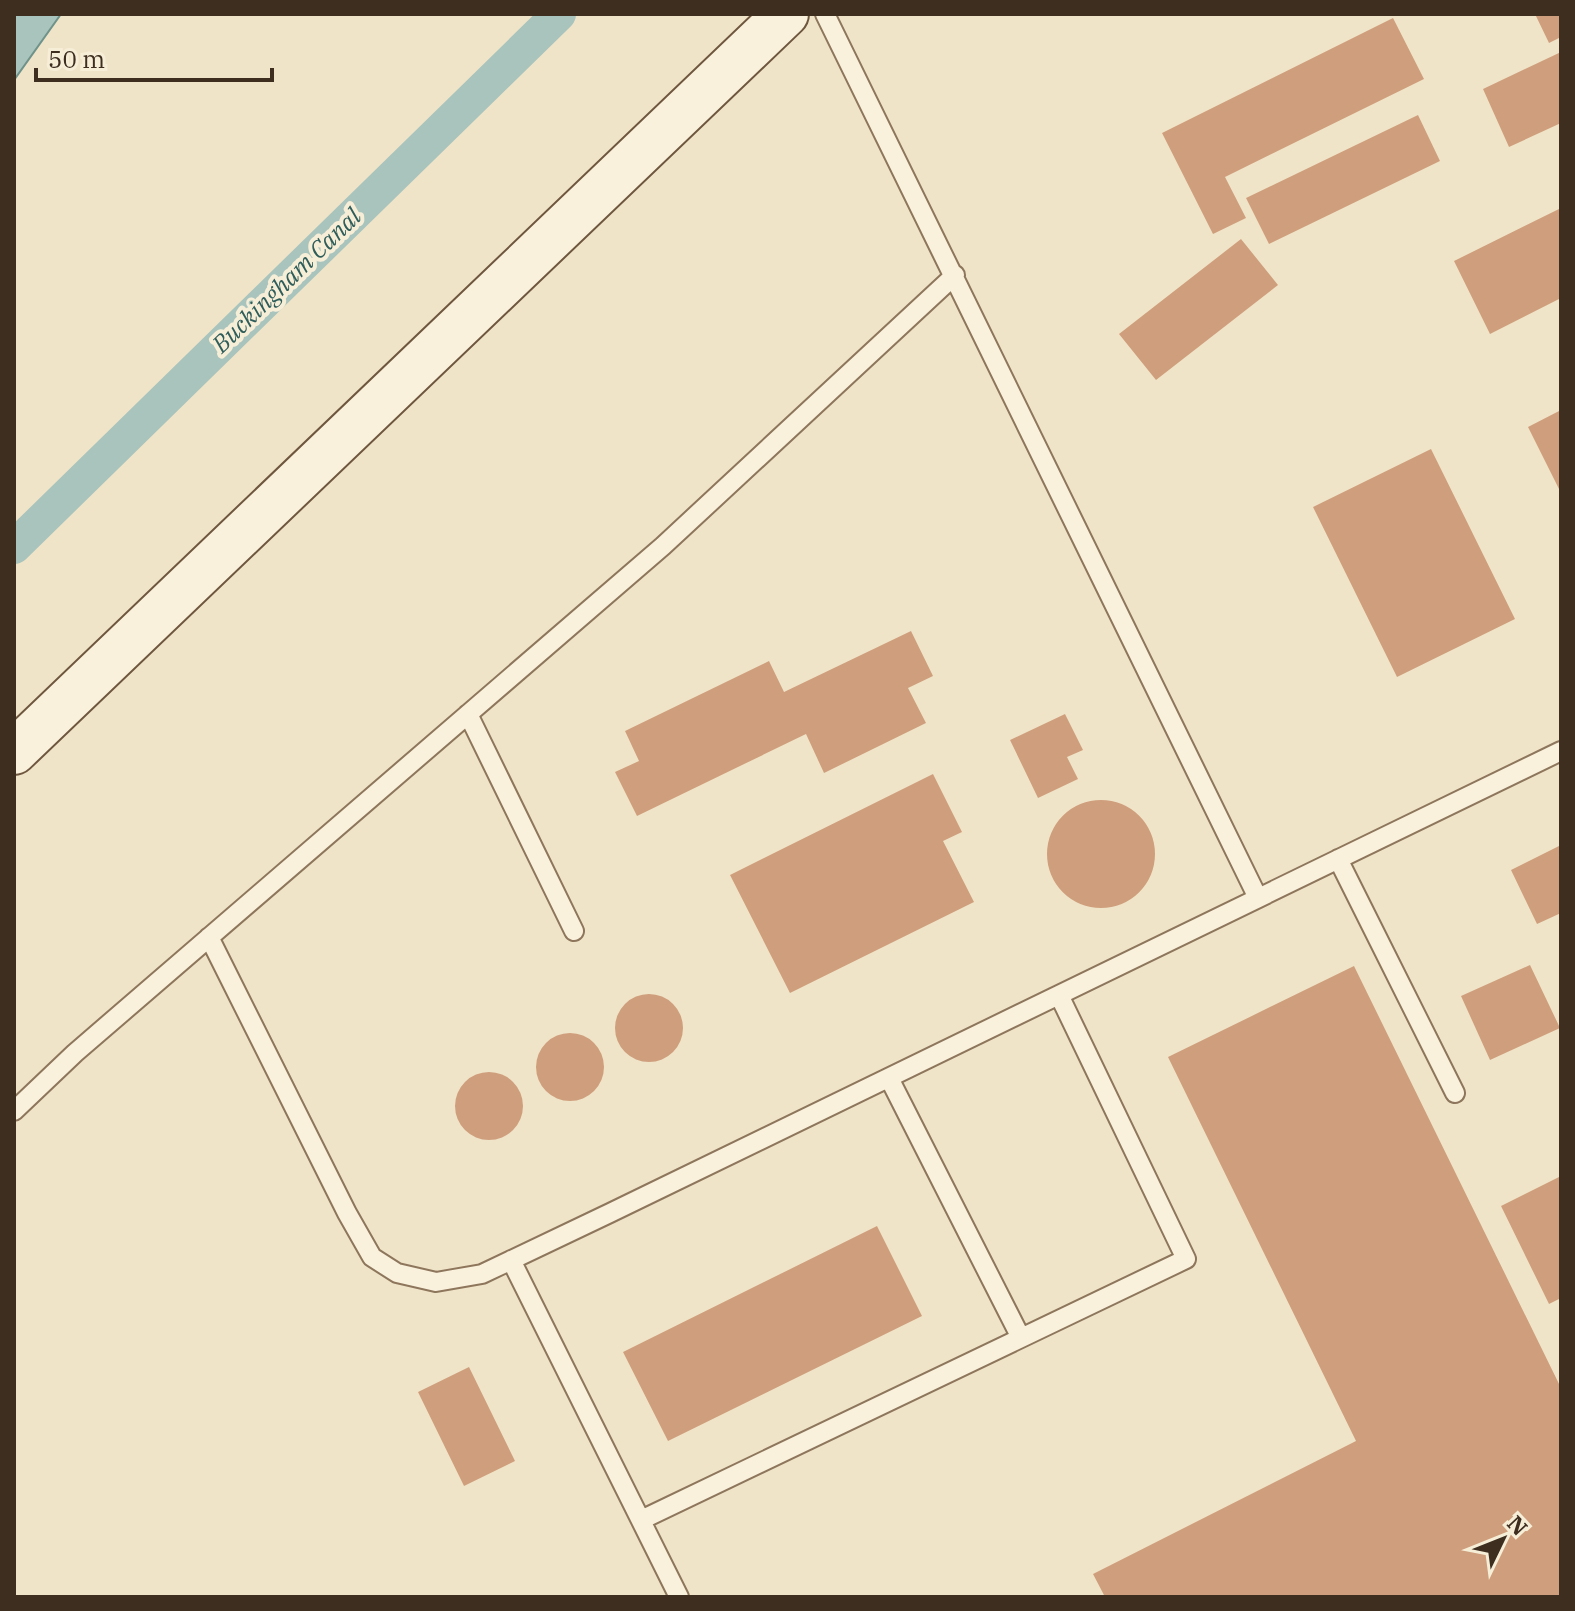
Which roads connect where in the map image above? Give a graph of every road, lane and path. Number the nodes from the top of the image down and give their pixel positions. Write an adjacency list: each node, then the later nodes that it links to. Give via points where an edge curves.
1 (786, 14): 6 (main road)
2 (825, 14): 3 (lane)
3 (955, 275): 4 (lane, via 663,546); 8 (lane)
4 (468, 714): 9 (lane); 10 (lane)
5 (1561, 751): 7 (lane)
6 (14, 752)
7 (1338, 859): 8 (lane); 13 (lane)
8 (1258, 898): 11 (lane)
9 (574, 931)
10 (209, 937): 14 (lane); 15 (lane, via 372,1257 397,1273 436,1282 482,1274)
11 (1059, 995): 12 (lane); 16 (lane, via 1186,1259)
12 (889, 1078): 15 (lane); 16 (lane)
13 (1455, 1093)
14 (14, 1111)
15 (511, 1260): 17 (lane)
16 (1021, 1338): 17 (lane)
17 (641, 1520): 18 (lane)
18 (679, 1597)

